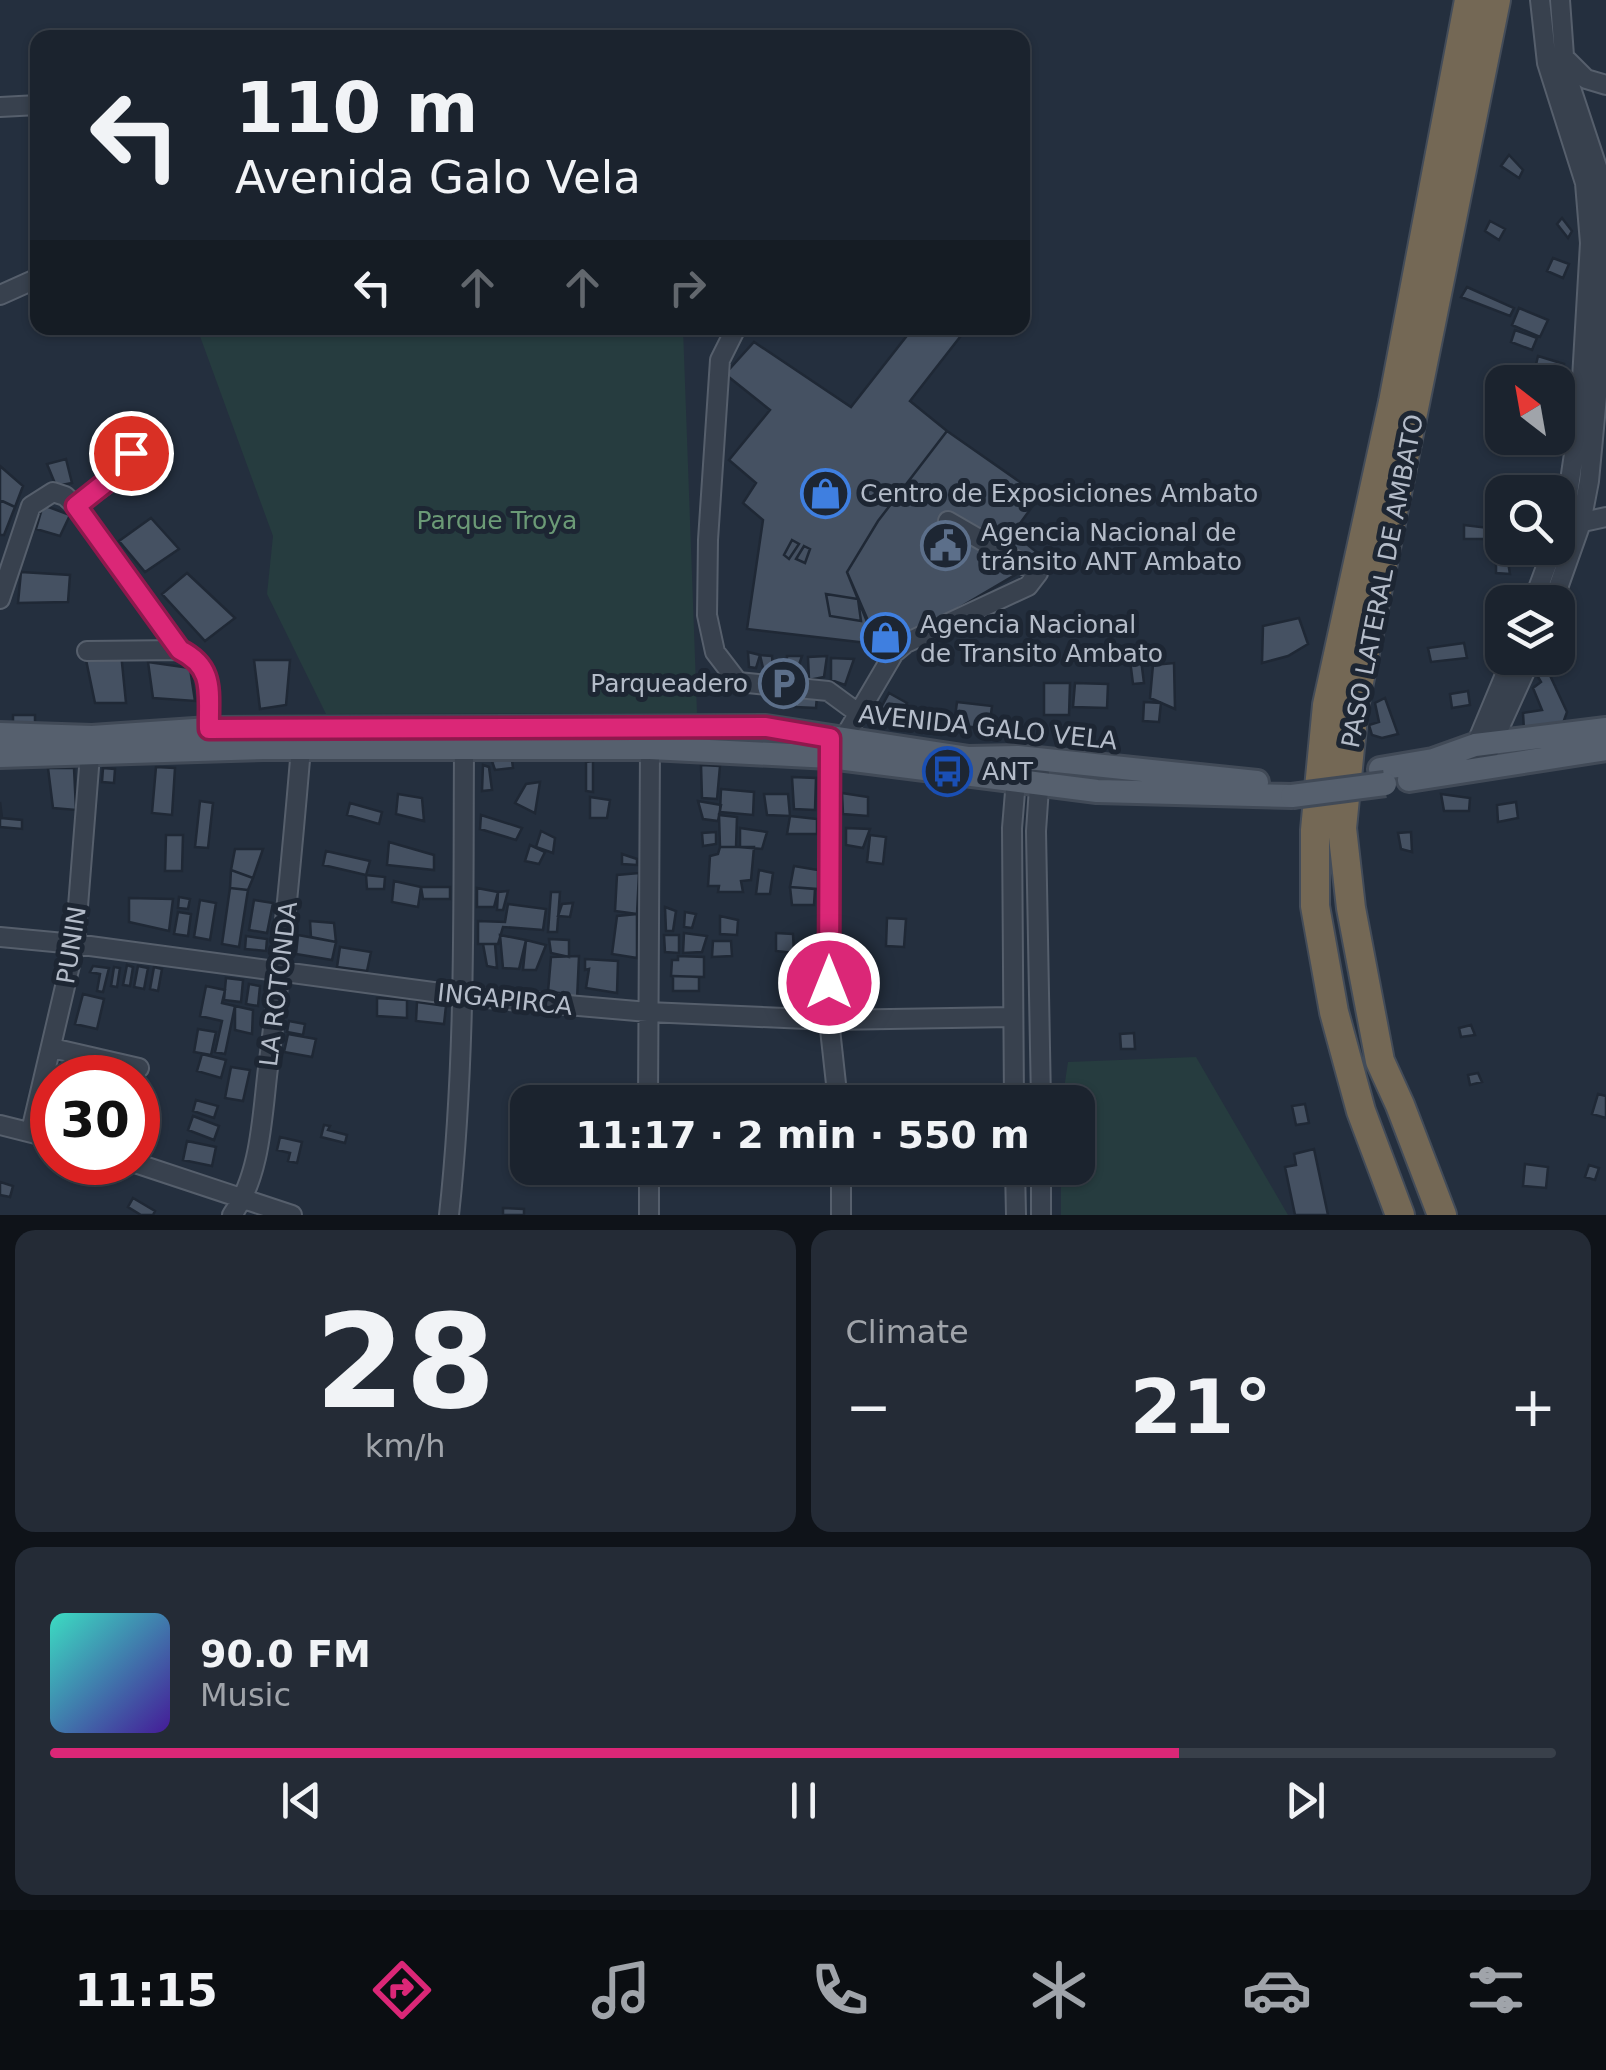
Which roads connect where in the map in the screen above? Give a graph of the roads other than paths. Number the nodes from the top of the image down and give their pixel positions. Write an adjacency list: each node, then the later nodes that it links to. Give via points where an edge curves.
1 (1469, 0): 73 (highway, PASO LATERAL DE AMBATO, via 1327,705 1315,830 1316,906 1334,1012)
2 (1496, 0): 74 (highway, PASO LATERAL DE AMBATO, via 1354,707 1342,828 1380,1061)
3 (1540, 0): 9 (street, via 1547,63)
4 (1560, 0): 5 (street)
5 (1564, 57): 6 (street, via 1586,79); 9 (street)
6 (1606, 86)
7 (30, 105): 8 (street)
8 (0, 107)
9 (1598, 175): 10 (street)
10 (1600, 244): 15 (street); 19 (street, via 1599,380)
11 (30, 281): 12 (street)
12 (0, 294)
13 (732, 335): 27 (street, via 720,360 708,540 715,652 738,682 828,691)
14 (126, 431): 16 (street, via 131,453 124,468)
15 (1570, 475)
16 (76, 506): 22 (street, via 53,492 31,506); 24 (street)
17 (1606, 517): 19 (street)
18 (948, 521): 27 (street, via 1038,572 1036,578 906,643)
19 (1580, 523): 20 (street); 21 (street)
20 (1575, 525)
21 (1559, 585)
22 (0, 599)
23 (87, 650): 24 (street)
24 (180, 650): 30 (street, via 207,673)
25 (1506, 675): 31 (street)
26 (1522, 675): 31 (street)
27 (858, 713): 32 (street)
28 (1606, 729): 31 (main road, AVENIDA GALO VELA)
29 (0, 734): 30 (main road, AVENIDA GALO VELA)
30 (210, 739): 32 (main road, AVENIDA GALO VELA, via 766,727); 33 (main road, AVENIDA GALO VELA); 37 (main road, AVENIDA GALO VELA)
31 (1484, 743): 40 (street); 41 (main road, AVENIDA GALO VELA)
32 (835, 744): 34 (main road, AVENIDA GALO VELA); 39 (main road, AVENIDA GALO VELA); 42 (main road, AVENIDA GALO VELA); 50 (street)
33 (301, 748): 35 (main road, AVENIDA GALO VELA); 46 (street, LA ROTONDA)
34 (650, 748): 35 (main road, AVENIDA GALO VELA); 48 (street)
35 (464, 749): 47 (street)
36 (1606, 749): 40 (main road, AVENIDA GALO VELA)
37 (90, 755): 38 (main road, AVENIDA GALO VELA); 45 (street, PUNIN)
38 (0, 756)
39 (1030, 758): 42 (street); 43 (main road, AVENIDA GALO VELA)
40 (1475, 769): 41 (main road, AVENIDA GALO VELA)
41 (1383, 776): 43 (main road, AVENIDA GALO VELA)
42 (1028, 783): 43 (main road, AVENIDA GALO VELA, via 1097,790); 49 (street, via 1012,828); 57 (street, via 1036,832)
43 (1291, 789)
44 (0, 937): 45 (street, INGAPIRCA)
45 (75, 944): 46 (street, INGAPIRCA); 51 (street, PUNIN)
46 (281, 970): 47 (street, INGAPIRCA); 65 (street, LA ROTONDA, via 259,1138)
47 (463, 996): 48 (street, INGAPIRCA); 68 (street)
48 (648, 1012): 50 (street, INGAPIRCA); 54 (street)
49 (1012, 1017): 50 (street, INGAPIRCA); 56 (street)
50 (829, 1020): 55 (street)
51 (52, 1048): 52 (street, PUNIN); 53 (street)
52 (50, 1055)
53 (82, 1055)
54 (648, 1085)
55 (836, 1085)
56 (1014, 1085)
57 (1041, 1085)
58 (0, 1125): 59 (street)
59 (30, 1132)
60 (160, 1171): 65 (street)
61 (649, 1185): 69 (street)
62 (841, 1185): 70 (street)
63 (1016, 1185): 71 (street)
64 (1041, 1185): 72 (street)
65 (244, 1197): 66 (street, LA ROTONDA); 67 (street)
66 (232, 1215)
67 (292, 1215)
68 (450, 1215)
69 (649, 1215)
70 (842, 1215)
71 (1016, 1215)
72 (1041, 1215)
73 (1400, 1215)
74 (1442, 1215)

